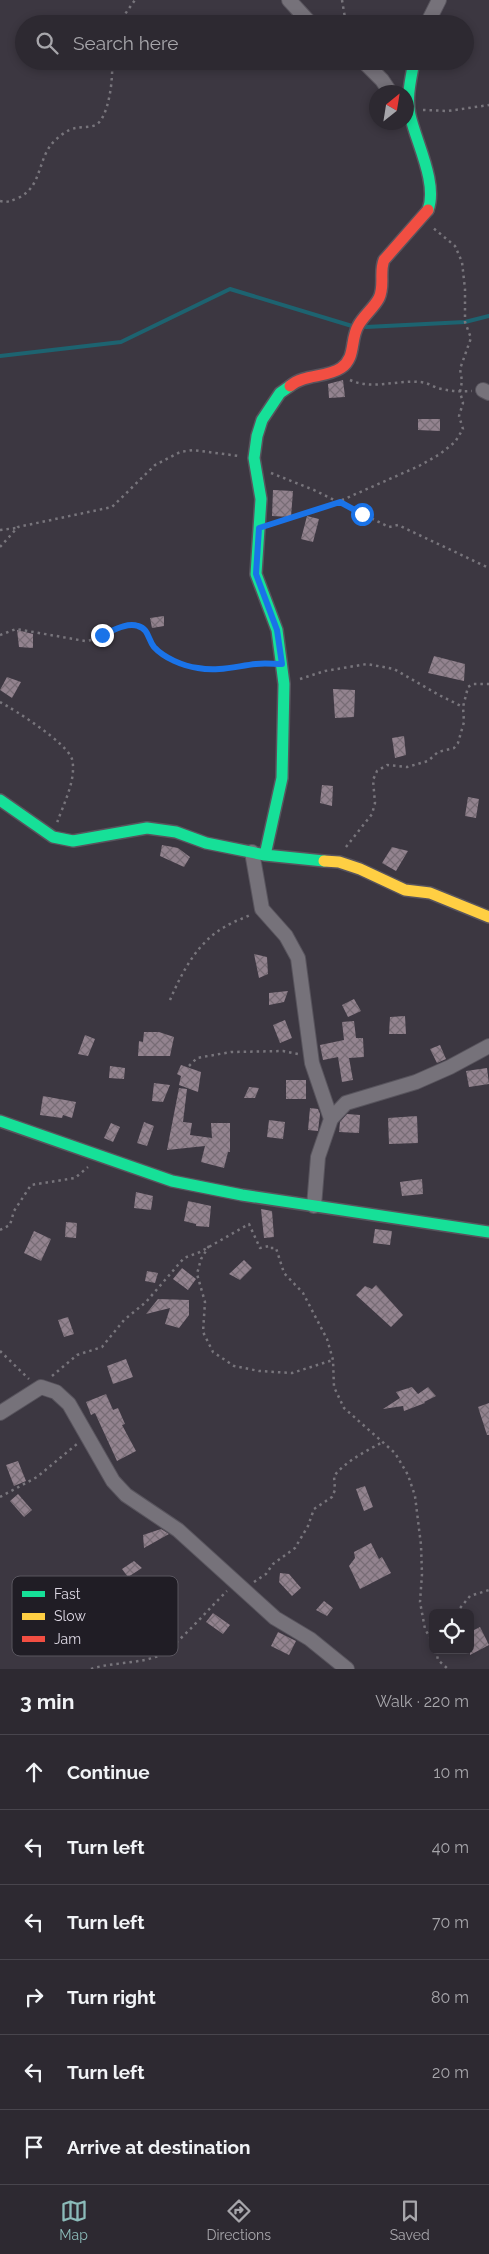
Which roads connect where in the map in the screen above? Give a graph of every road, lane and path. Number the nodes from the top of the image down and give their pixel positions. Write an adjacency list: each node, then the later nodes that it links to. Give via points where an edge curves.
1 (136, 0): 5 (path)
2 (289, 0): 6 (street)
3 (342, 0): 7 (path)
4 (439, 0): 8 (street)
5 (125, 15)
6 (303, 15)
7 (344, 15)
8 (432, 15)
9 (111, 70): 17 (path, via 106,112 99,123 75,128 53,142 32,187 10,202)
10 (372, 70): 12 (street)
11 (412, 70): 13 (street)
12 (385, 85)
13 (410, 85)
14 (489, 106): 15 (path)
15 (414, 112)
16 (414, 122): 18 (street, via 432,201)
17 (0, 201)
18 (427, 211): 19 (street, via 384,260 379,298 358,327 346,364); 20 (path, via 433,230 455,246 462,262 465,322 471,338 460,369)
19 (338, 370): 20 (path, via 359,384 422,382); 22 (street, via 297,380 280,392 262,420)
20 (460, 392): 21 (path); 23 (path, via 463,403 459,416 463,429 455,442 419,466)
21 (486, 392)
22 (255, 463): 23 (path); 24 (path, via 193,450 180,452 155,465 112,506); 25 (street, via 261,499)
23 (340, 502): 25 (path); 28 (path, via 389,527 398,525)
24 (18, 527): 26 (path); 27 (path)
25 (259, 528): 30 (street, via 256,574 277,630)
26 (0, 530)
27 (0, 547)
28 (489, 568)
29 (0, 635): 30 (path, via 16,629 93,641 125,626 138,625 147,631 153,646 184,665 220,669)
30 (282, 664): 31 (street)
31 (284, 684): 34 (path, via 325,671 367,664 394,669); 37 (street, via 282,778)
32 (489, 684): 34 (path, via 468,687)
33 (0, 702): 36 (path, via 42,729 72,759 70,785)
34 (463, 707): 38 (path, via 464,722 454,748 442,750 428,761 407,766 387,765 377,771 373,780 375,803 372,814)
35 (0, 800): 36 (street)
36 (53, 837): 37 (street, via 73,841 147,828)
37 (258, 853): 38 (street); 39 (street)
38 (339, 862): 40 (street, via 405,890 430,893)
39 (262, 909): 41 (path, via 229,924 202,944 182,972); 43 (street, via 286,936 298,958)
40 (489, 917)
41 (170, 1000)
42 (489, 1046): 45 (street, via 416,1082 346,1102)
43 (312, 1063): 44 (path, via 298,1054 263,1051 196,1058); 45 (street)
44 (189, 1066)
45 (331, 1119): 48 (street, via 318,1157)
46 (0, 1121): 47 (street)
47 (101, 1156): 48 (street, via 172,1181); 49 (path, via 75,1178 31,1185 14,1211 10,1225)
48 (314, 1206): 50 (street)
49 (0, 1230)
50 (489, 1232)
51 (210, 1245): 53 (path, via 249,1224 260,1248 276,1248 284,1273 303,1293 327,1339); 53 (path, via 197,1274 205,1302 203,1332 214,1352 234,1366 259,1371 292,1373); 54 (path, via 184,1258 102,1347 76,1355)
52 (0, 1351): 54 (path, via 22,1374)
53 (333, 1360): 57 (path, via 334,1387 344,1408)
54 (41, 1387): 55 (street); 56 (street, via 56,1392 70,1404)
55 (0, 1413)
56 (87, 1437): 58 (path, via 36,1477); 59 (street, via 126,1495 178,1530)
57 (383, 1442): 59 (path, via 337,1472 332,1497 314,1510 294,1548 273,1564 266,1574); 62 (path, via 395,1453 408,1475 415,1496 422,1574 420,1602)
58 (0, 1497)
59 (240, 1586): 63 (path); 67 (street, via 276,1618 310,1639)
60 (489, 1590): 61 (path, via 470,1596)
61 (459, 1609)
62 (429, 1634)
63 (178, 1639)
64 (437, 1654): 68 (path, via 438,1660)
65 (154, 1656): 66 (path)
66 (91, 1669)
67 (347, 1669)
68 (448, 1669)

